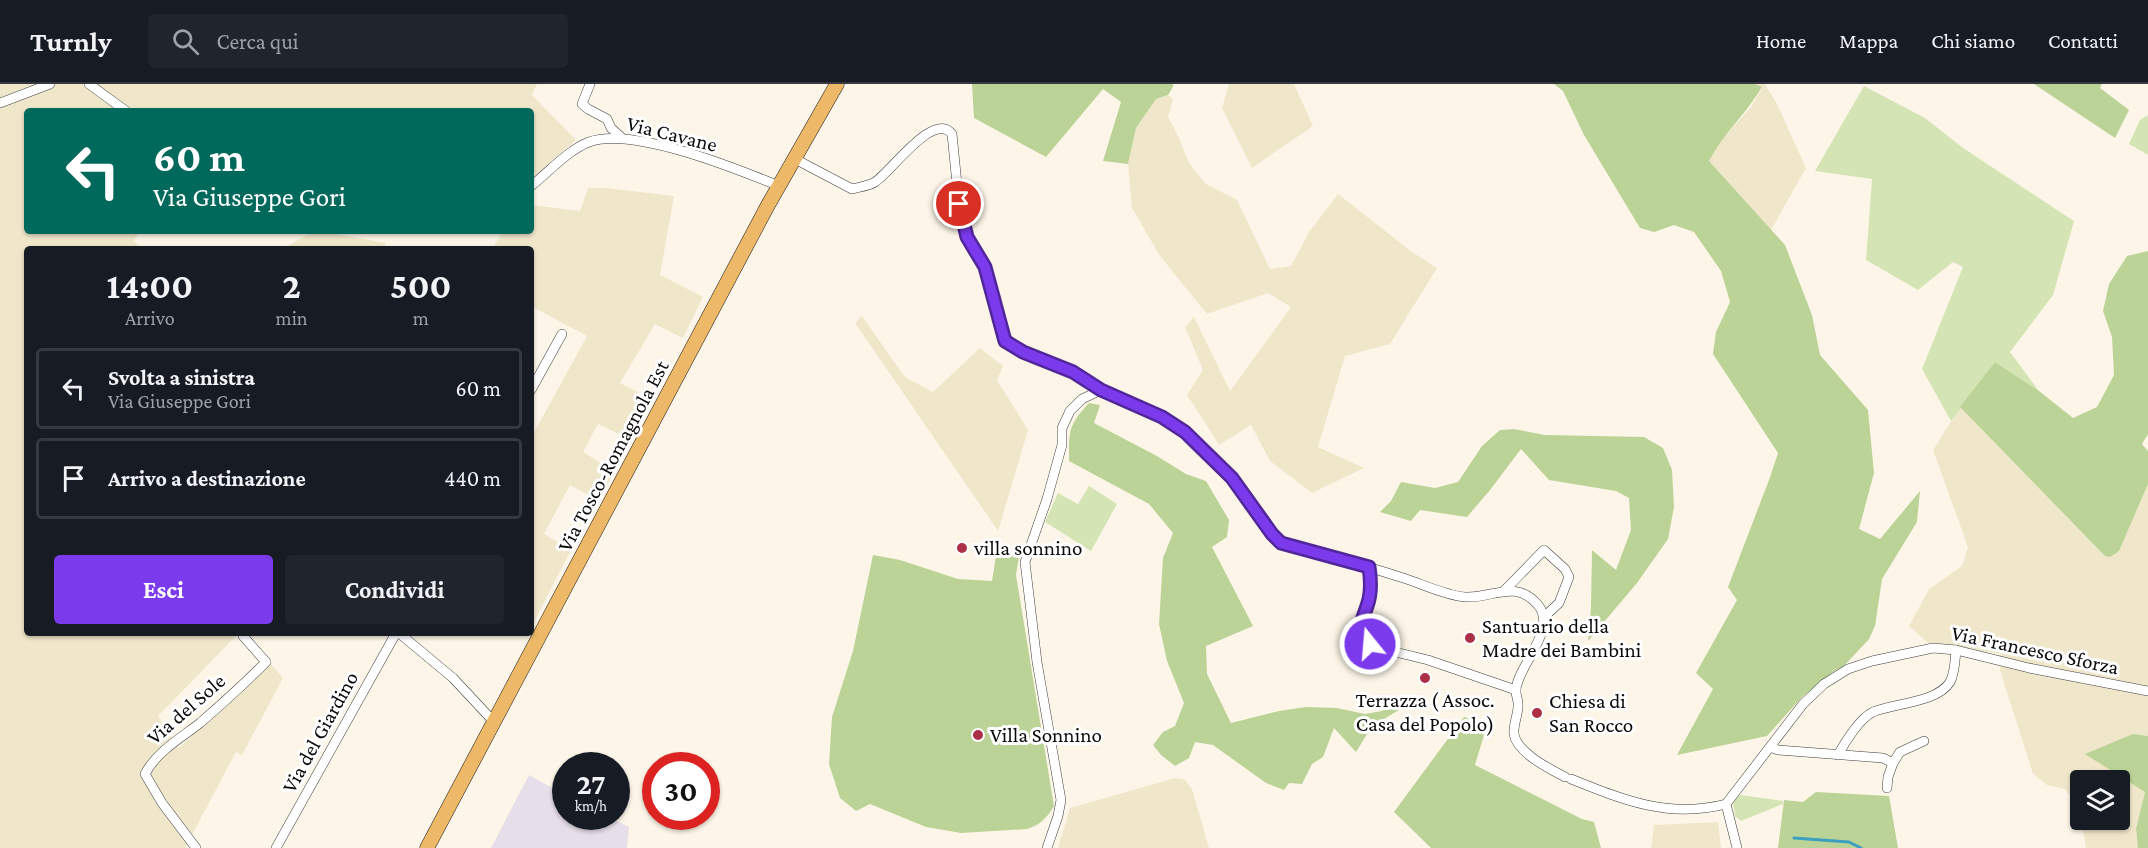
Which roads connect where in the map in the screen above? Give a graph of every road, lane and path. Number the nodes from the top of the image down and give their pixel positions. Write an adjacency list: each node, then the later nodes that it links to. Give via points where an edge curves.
1 (51, 84): 5 (street)
2 (89, 84): 6 (street)
3 (590, 84): 7 (street, via 582,104 607,119 610,129)
4 (837, 84): 8 (main road, Via Tosco-Romagnola Est)
5 (0, 103)
6 (122, 108)
7 (621, 137): 9 (street, Via Cavane, via 579,146); 10 (street, Via Cavane, via 684,152)
8 (795, 159): 10 (main road, Via Tosco-Romagnola Est); 13 (street, via 852,189 874,183 932,130 949,130 967,237 985,267 1005,341 1073,372)
9 (534, 184)
10 (779, 186): 23 (main road, Via Tosco-Romagnola Est)
11 (562, 334): 12 (street)
12 (534, 385)
13 (1101, 390): 14 (street, via 1162,417 1185,432 1232,478 1281,543); 33 (street, via 1082,399 1070,411 1062,428 1056,467 1025,562 1037,662 1061,800)
14 (1369, 567): 15 (street, via 1466,597); 21 (street, via 1368,605 1359,628 1362,639)
15 (1505, 590): 16 (street, via 1526,595); 16 (street, via 1544,550 1569,577 1559,603)
16 (1544, 617): 21 (street, via 1543,630)
17 (243, 636): 30 (street, Via del Sole, via 266,662 149,766 145,774)
18 (396, 636): 31 (street, Via del Giardino)
19 (402, 636): 23 (street, Via del Giardino, via 453,678)
20 (1956, 650): 22 (street, Via Francesco Sforza); 25 (street, Via Francesco Sforza, via 1919,650 1848,669 1803,704); 26 (street, via 1950,682 1939,693 1871,713 1848,737)
21 (1516, 690): 29 (street, via 1514,734 1518,742 1534,759 1568,778 1626,801 1659,809 1706,809)
22 (2148, 691)
23 (495, 723): 32 (main road, Via Tosco-Romagnola Est)
24 (1924, 741): 27 (street, via 1900,752)
25 (1770, 747): 26 (street); 29 (street, Via Francesco Sforza)
26 (1838, 755): 27 (street)
27 (1893, 763): 28 (street)
28 (1887, 788)
29 (1726, 804): 34 (street)
30 (194, 847)
31 (276, 848)
32 (427, 848)
33 (1047, 848)
34 (1737, 848)

